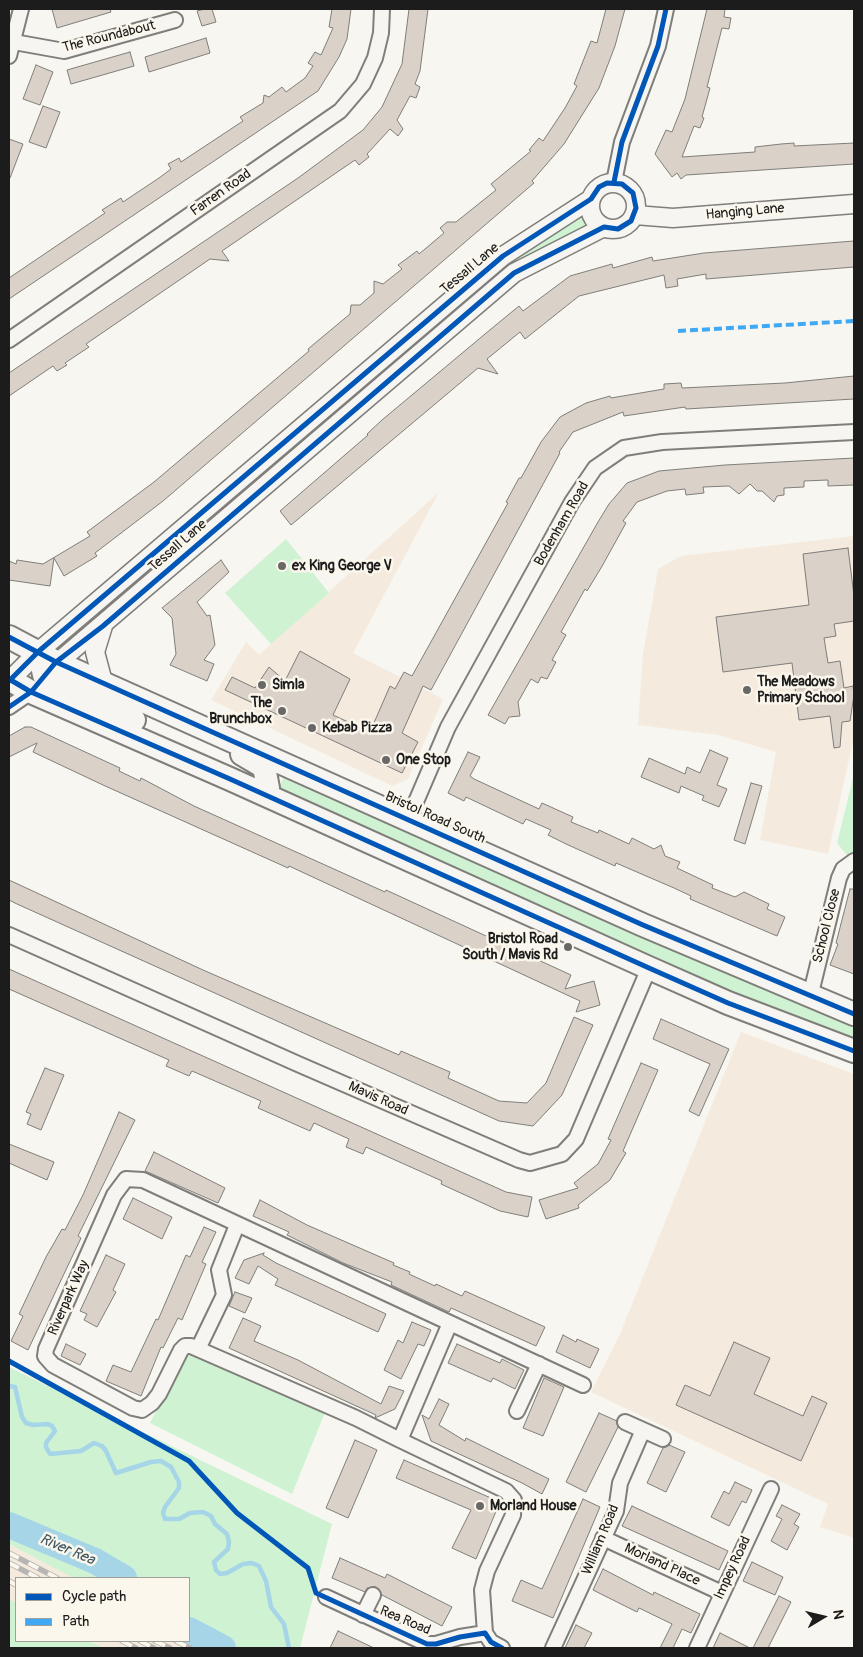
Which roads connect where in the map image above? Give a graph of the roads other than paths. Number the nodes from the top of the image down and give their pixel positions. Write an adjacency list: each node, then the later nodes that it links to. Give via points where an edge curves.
1 (21, 9): 5 (street)
2 (382, 9): 12 (street, Farren Road, via 375,58 363,84 340,111)
3 (666, 9): 7 (street, via 658,46 622,142)
4 (175, 20): 5 (street, The Roundabout, via 64,51)
5 (14, 42): 6 (street)
6 (9, 56)
7 (614, 182): 8 (street, via 599,187); 10 (street, via 633,193)
8 (591, 199): 11 (street, via 593,219); 16 (street, Tessall Lane, via 503,256)
9 (854, 204): 10 (street, Hanging Lane, via 673,218)
10 (635, 215): 11 (street, via 618,229)
11 (604, 227): 14 (street, Tessall Lane, via 514,273)
12 (9, 340)
13 (854, 432): 22 (street, Bodenham Road, via 662,442 624,448 595,468 572,502 448,727)
14 (103, 626): 16 (street, Tessall Lane); 18 (street, via 95,652)
15 (9, 637): 16 (highway, Bristol Road South)
16 (43, 670): 17 (highway, Bristol Road South); 17 (street, Tessall Lane); 18 (highway, Bristol Road South); 19 (street, Tessall Lane); 21 (highway, via 207,756 230,779)
17 (9, 680)
18 (103, 682): 20 (highway, Bristol Road South)
19 (9, 707)
20 (217, 733): 21 (highway, via 246,758 264,767 268,788); 22 (highway, Bristol Road South)
21 (264, 794): 25 (highway)
22 (409, 818): 26 (highway, Bristol Road South, via 642,925)
23 (854, 861): 26 (street, School Close, via 843,869 839,878)
24 (9, 935): 25 (street, Mavis Road, via 307,1068 530,1162 562,1154 576,1139)
25 (649, 968): 28 (highway)
26 (810, 997): 27 (highway, Bristol Road South)
27 (854, 1014)
28 (854, 1051)
29 (237, 1225): 30 (street, Riverpark Way); 31 (street, via 219,1270 224,1295); 31 (street, Riverpark Way, via 144,1180 126,1179 114,1195 50,1340 46,1356 53,1365 142,1410 159,1394 181,1350 185,1346)
30 (450, 1323): 32 (street); 38 (street)
31 (198, 1349): 38 (street)
32 (538, 1364): 33 (street); 34 (street)
33 (583, 1385)
34 (518, 1411)
35 (625, 1422): 36 (street)
36 (643, 1430): 37 (street); 40 (street, William Road, via 620,1483 616,1511)
37 (663, 1439)
38 (400, 1440): 45 (street, via 506,1491 514,1500 513,1515 487,1571 482,1590)
39 (771, 1489): 41 (street, Impey Road)
40 (603, 1538): 41 (street, Morland Place); 47 (street, William Road)
41 (722, 1592): 48 (street, Impey Road)
42 (373, 1595): 44 (street, Rea Road)
43 (326, 1597): 44 (street, Rea Road)
44 (363, 1614): 45 (street, Rea Road, via 427,1644)
45 (485, 1633): 46 (street)
46 (502, 1648)
47 (553, 1648)
48 (697, 1648)

